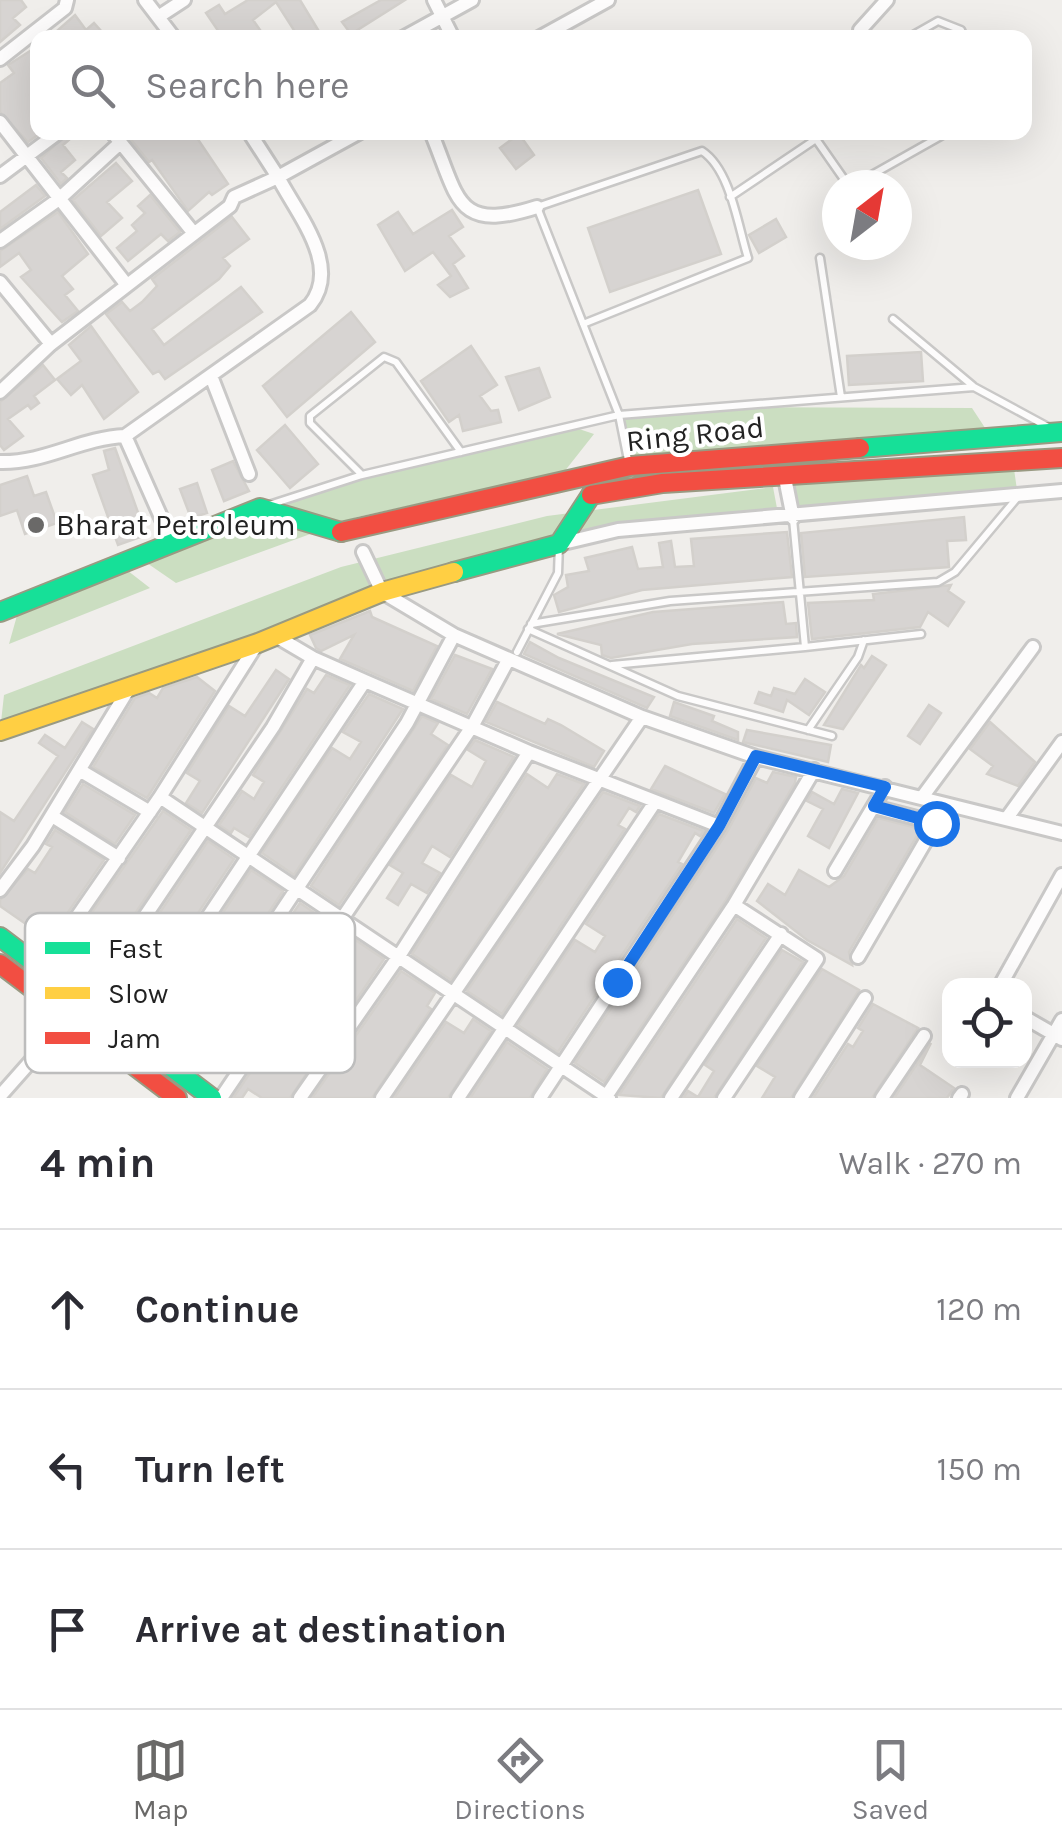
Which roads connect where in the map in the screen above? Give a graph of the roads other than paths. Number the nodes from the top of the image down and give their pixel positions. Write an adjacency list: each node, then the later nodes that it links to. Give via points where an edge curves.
1 (67, 0): 10 (street)
2 (144, 0): 9 (street)
3 (184, 0): 9 (street)
4 (434, 0): 8 (street)
5 (472, 0): 8 (street)
6 (608, 0): 14 (street)
7 (887, 0): 15 (street)
8 (443, 16): 12 (street); 13 (street)
9 (158, 18): 11 (street)
10 (37, 30)
11 (168, 30)
12 (418, 30)
13 (449, 30)
14 (554, 30)
15 (860, 30)
16 (922, 30): 17 (lane, via 938,21)
17 (961, 30)
18 (30, 35): 19 (street)
19 (0, 59)
20 (0, 122): 30 (street)
21 (49, 140): 30 (street)
22 (114, 140): 36 (street)
23 (118, 140): 38 (street)
24 (254, 140): 34 (street)
25 (345, 140): 34 (street)
26 (434, 140): 37 (street, via 469,210 490,219)
27 (808, 140): 35 (lane)
28 (817, 140): 31 (lane)
29 (933, 140): 32 (lane)
30 (28, 156): 33 (street); 36 (street)
31 (840, 170)
32 (878, 170)
33 (0, 176)
34 (278, 176): 38 (street, via 234,197); 46 (street, via 322,262 322,286 310,305)
35 (729, 197): 37 (lane, via 702,151); 44 (lane, via 748,258)
36 (59, 198): 39 (street); 41 (street)
37 (538, 207): 44 (lane)
38 (192, 231): 41 (street)
39 (0, 241)
40 (820, 258): 49 (lane)
41 (126, 284): 45 (street)
42 (2, 290): 45 (street)
43 (893, 319): 47 (lane)
44 (583, 324): 50 (lane)
45 (51, 344): 48 (street)
46 (212, 376): 52 (street); 57 (street)
47 (974, 387): 49 (lane); 51 (lane)
48 (0, 392)
49 (841, 397): 50 (lane)
50 (619, 415): 53 (lane); 56 (lane)
51 (1060, 432): 54 (street); 56 (street, Ring Road)
52 (125, 436): 55 (street, via 94,438 47,459); 64 (street)
53 (462, 452): 58 (lane); 58 (lane, via 396,362 384,357 310,420)
54 (1062, 457): 59 (street, Ring Road)
55 (0, 462)
56 (630, 466): 62 (street, Ring Road, via 340,532)
57 (249, 474)
58 (362, 475): 62 (lane)
59 (785, 478): 63 (street); 65 (street, Ring Road, via 663,482 591,495)
60 (1062, 492): 61 (street)
61 (1018, 497): 63 (street); 68 (lane, via 944,580)
62 (260, 508): 64 (street)
63 (792, 518): 65 (street, via 618,530); 68 (lane)
64 (172, 542): 69 (street)
65 (559, 544): 67 (street); 70 (lane, via 558,573)
66 (363, 552): 67 (street)
67 (382, 592): 72 (street); 73 (street)
68 (800, 592): 70 (lane, via 670,600); 76 (lane)
69 (0, 612)
70 (529, 626): 77 (lane); 79 (lane)
71 (921, 634): 74 (lane)
72 (454, 635): 77 (street); 82 (street)
73 (266, 639): 78 (street); 81 (street); 96 (street)
74 (864, 640): 76 (lane); 85 (lane)
75 (1034, 646): 95 (street)
76 (805, 647): 79 (lane)
77 (512, 657): 83 (street); 84 (street)
78 (313, 658): 80 (street); 105 (street)
79 (610, 666): 85 (lane, via 678,696)
80 (365, 681): 82 (street); 108 (street)
81 (132, 683): 86 (street); 92 (street)
82 (418, 702): 84 (street); 111 (street)
83 (642, 717): 90 (street); 93 (street)
84 (473, 725): 89 (street); 119 (street)
85 (808, 730): 87 (lane)
86 (0, 731)
87 (832, 736)
88 (1062, 742): 102 (street)
89 (529, 752): 93 (street); 124 (street)
90 (756, 756): 91 (street); 104 (street)
91 (814, 770): 94 (street); 113 (street)
92 (81, 771): 100 (street); 101 (street)
93 (598, 777): 97 (street); 129 (street)
94 (885, 787): 95 (street); 99 (street)
95 (923, 796): 98 (street)
96 (160, 797): 100 (street); 105 (street)
97 (656, 802): 104 (street); 134 (street)
98 (948, 803): 102 (street); 103 (street)
99 (874, 806): 103 (street); 109 (street)
100 (150, 812): 107 (street)
101 (52, 816): 107 (street); 112 (street)
102 (1007, 818): 106 (street)
103 (936, 823): 125 (street)
104 (719, 826): 137 (street)
105 (205, 827): 108 (street); 115 (street)
106 (1062, 832)
107 (119, 858): 114 (street)
108 (250, 858): 111 (street); 116 (street)
109 (835, 871)
110 (1062, 876): 127 (street)
111 (296, 889): 117 (street); 118 (street)
112 (0, 890)
113 (734, 904): 121 (street); 144 (street)
114 (81, 913)
115 (146, 913)
116 (213, 913)
117 (280, 913)
118 (333, 913)
119 (346, 913)
120 (355, 927): 124 (street)
121 (782, 934): 152 (street); 153 (street, via 817,958)
122 (0, 937): 123 (street)
123 (25, 956)
124 (399, 956): 129 (street); 131 (street)
125 (858, 957)
126 (0, 964): 128 (street)
127 (1005, 978)
128 (25, 984)
129 (453, 991): 134 (street); 149 (street)
130 (865, 998): 154 (street)
131 (355, 1019)
132 (1062, 1020): 136 (street)
133 (1032, 1022): 136 (street)
134 (504, 1030): 137 (street); 150 (street)
135 (924, 1036): 155 (street)
136 (1058, 1037): 156 (street)
137 (560, 1067): 144 (street); 151 (street)
138 (25, 1068): 143 (street)
139 (143, 1073): 145 (street)
140 (177, 1073): 146 (street)
141 (237, 1073): 147 (street)
142 (317, 1073): 148 (street)
143 (0, 1096)
144 (607, 1097)
145 (177, 1098)
146 (212, 1098)
147 (220, 1098)
148 (300, 1098)
149 (382, 1098)
150 (458, 1098)
151 (540, 1098)
152 (671, 1098)
153 (724, 1098)
154 (801, 1098)
155 (882, 1098)
156 (1017, 1098)

